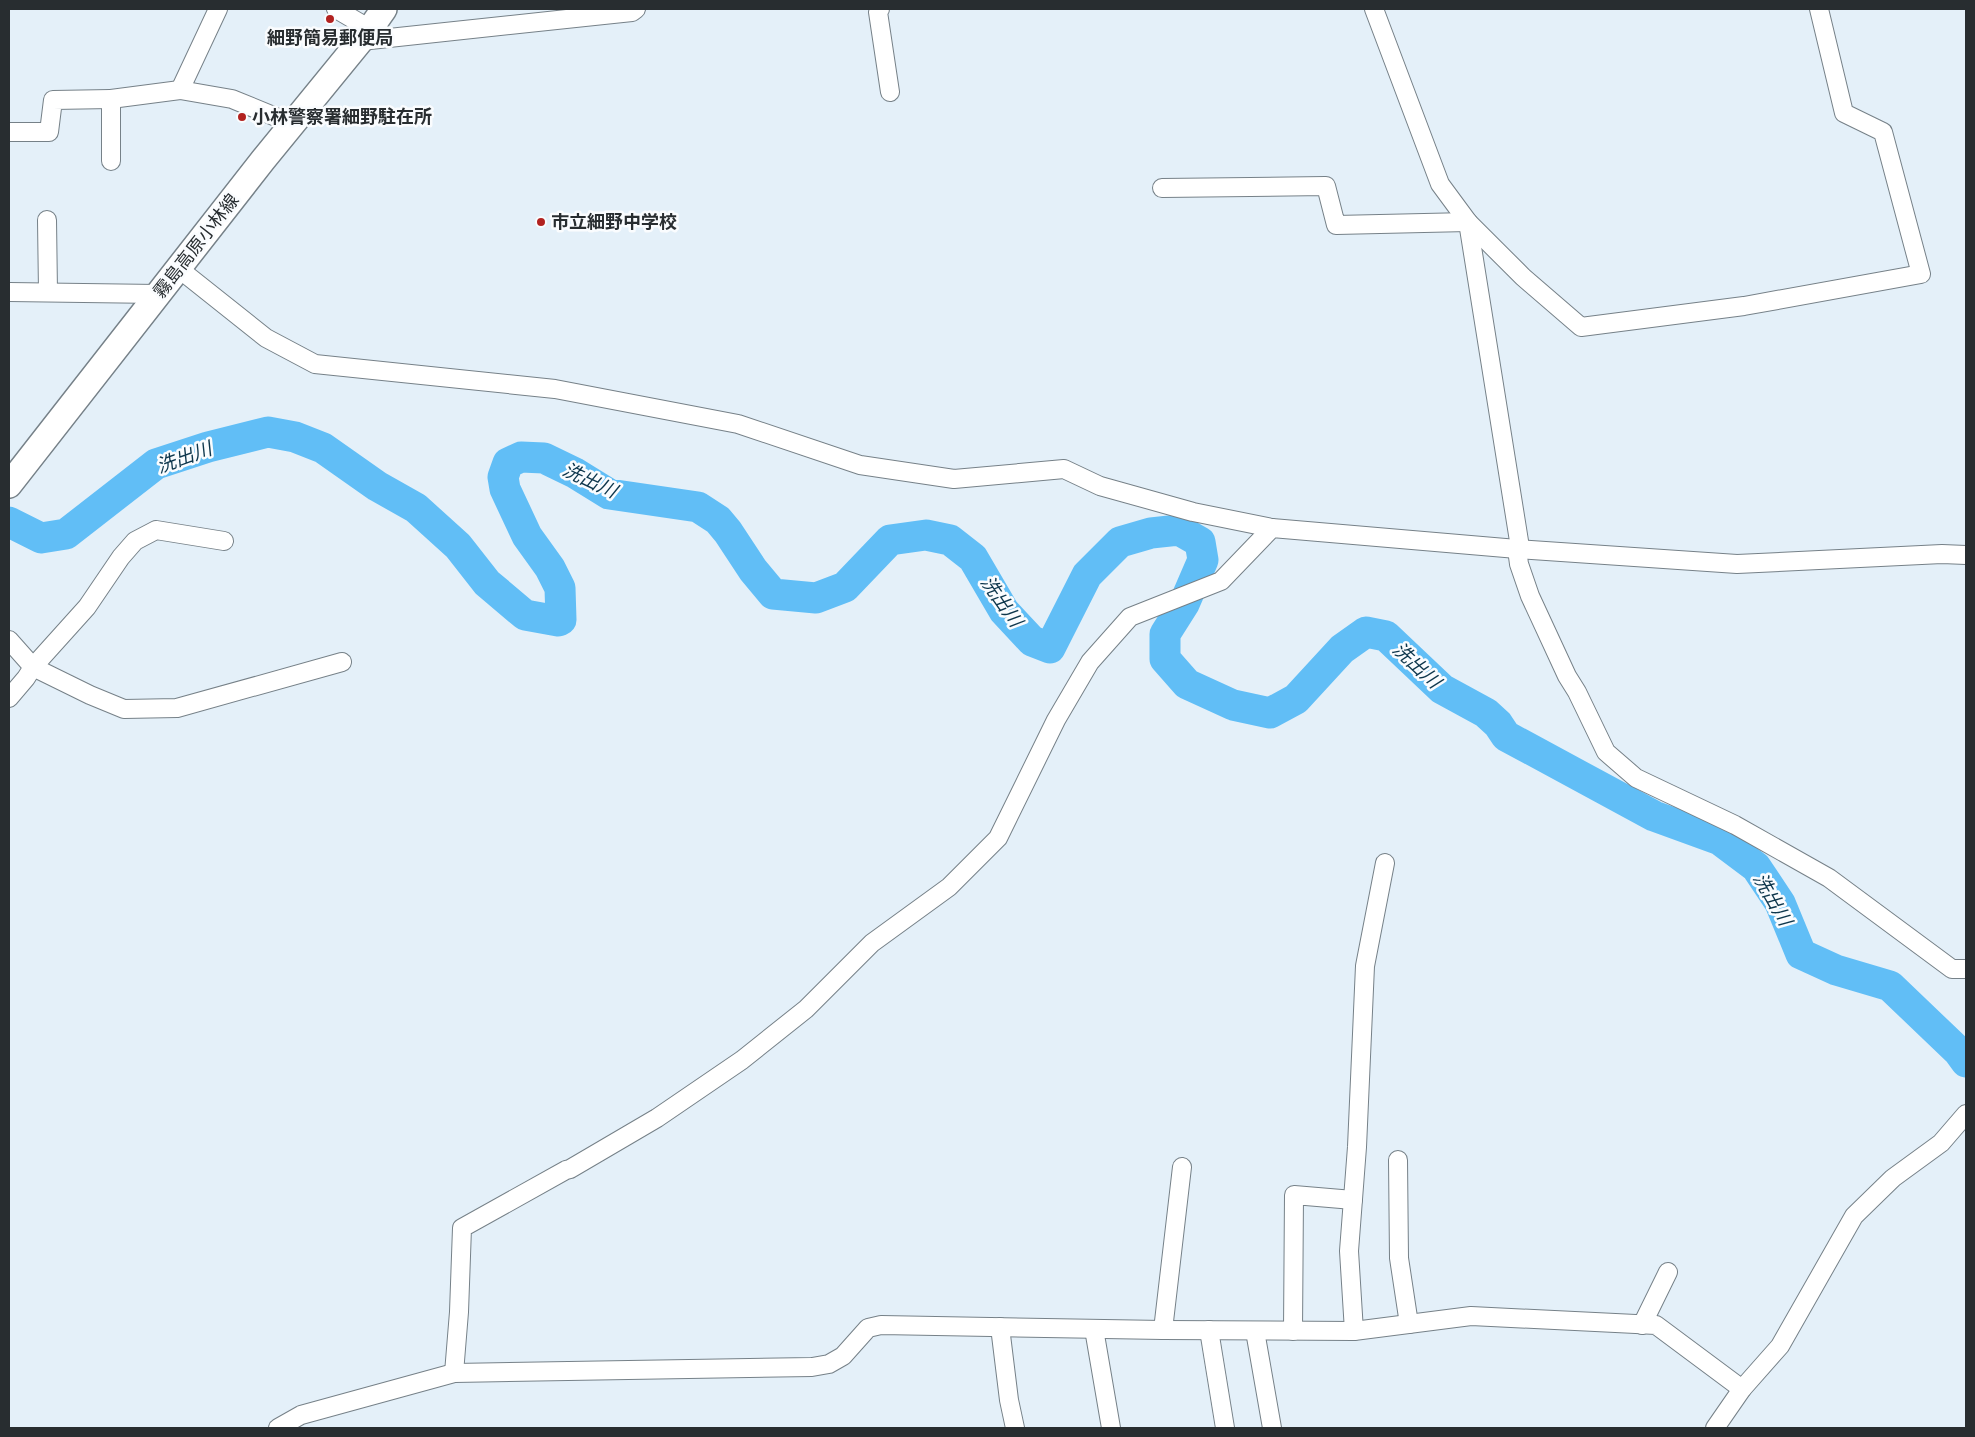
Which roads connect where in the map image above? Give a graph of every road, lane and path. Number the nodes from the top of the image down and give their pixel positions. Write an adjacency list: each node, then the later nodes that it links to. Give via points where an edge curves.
1 (218, 9): 9 (street)
2 (336, 9): 8 (street)
3 (384, 9): 8 (main road, 霧島高原小林線)
4 (636, 9): 8 (street, via 632,12)
5 (880, 9): 10 (street)
6 (1374, 9): 17 (street, via 1440,184)
7 (1819, 9): 17 (street, via 1844,113 1884,132 1921,274 1744,306 1581,327 1523,277)
8 (365, 35): 12 (main road, 霧島高原小林線)
9 (180, 90): 11 (street); 12 (street, via 232,99)
10 (890, 92)
11 (111, 99): 13 (street, via 53,100 49,132); 14 (street)
12 (293, 124): 18 (main road, 霧島高原小林線)
13 (9, 132)
14 (111, 161)
15 (1162, 188): 17 (street, via 1326,186 1336,225)
16 (48, 220): 20 (street)
17 (1468, 222): 25 (street, via 1519,541)
18 (178, 268): 21 (main road, 霧島高原小林線); 23 (street, via 266,338 316,364 555,390 738,424 860,465 954,479 1064,469 1100,486 1193,512)
19 (9, 292): 20 (street)
20 (48, 292): 21 (street)
21 (158, 294): 22 (main road, 霧島高原小林線)
22 (14, 472)
23 (1272, 528): 25 (street); 47 (street, via 1221,580 1130,617 1110,639 1090,662 1056,720 998,838 949,887 872,943 806,1009 742,1060 649,1123 462,1228)
24 (224, 541): 29 (street, via 156,530 135,542 87,607)
25 (1517, 549): 26 (street, via 1738,564); 32 (street, via 1530,596 1606,752 1636,778 1735,825 1829,878 1952,969)
26 (1966, 555)
27 (9, 640): 29 (street)
28 (342, 662): 29 (street, via 177,708 124,709)
29 (33, 667): 30 (street)
30 (9, 698)
31 (1385, 863): 36 (street, via 1365,966)
32 (1966, 969)
33 (1964, 1116): 48 (street, via 1941,1143 1893,1178 1854,1216 1780,1346)
34 (1398, 1160): 38 (street, via 1399,1258)
35 (1182, 1167): 42 (street)
36 (1353, 1200): 45 (street, via 1294,1195); 46 (street, via 1349,1251)
37 (1668, 1272): 39 (street)
38 (1409, 1324): 39 (street, via 1471,1316); 46 (street)
39 (1642, 1325): 48 (street, via 1656,1326)
40 (1000, 1327): 41 (street); 47 (street, via 881,1325 868,1328 843,1356 830,1364 812,1367); 50 (street, via 1009,1400)
41 (1094, 1329): 42 (street); 51 (street)
42 (1163, 1330): 43 (street)
43 (1209, 1330): 44 (street); 52 (street)
44 (1255, 1331): 45 (street); 53 (street)
45 (1293, 1331): 46 (street)
46 (1354, 1331)
47 (454, 1373): 49 (street, via 301,1415)
48 (1742, 1389): 54 (street)
49 (278, 1428)
50 (1016, 1428)
51 (1110, 1428)
52 (1225, 1428)
53 (1272, 1428)
54 (1715, 1428)

